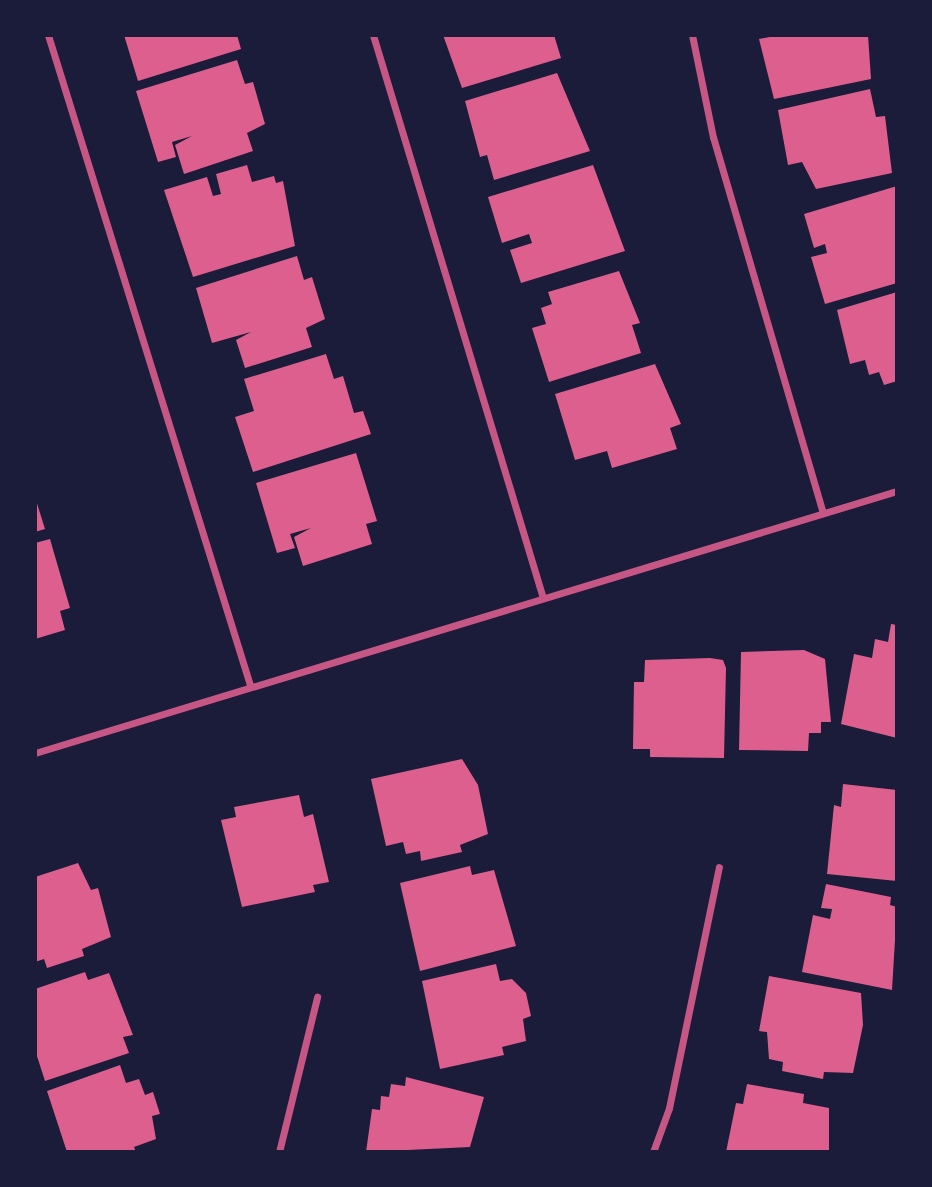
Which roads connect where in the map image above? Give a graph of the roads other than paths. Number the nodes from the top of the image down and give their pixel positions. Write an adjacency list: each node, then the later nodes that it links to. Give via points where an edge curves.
1 (48, 35): 7 (street)
2 (373, 35): 6 (street)
3 (692, 35): 5 (street, via 713,137)
4 (897, 491): 5 (street)
5 (823, 513): 6 (street)
6 (543, 598): 7 (street)
7 (250, 685): 8 (street)
8 (35, 753)
9 (719, 867): 12 (street, via 668,1108)
10 (317, 997): 11 (street)
11 (279, 1152)
12 (653, 1152)

